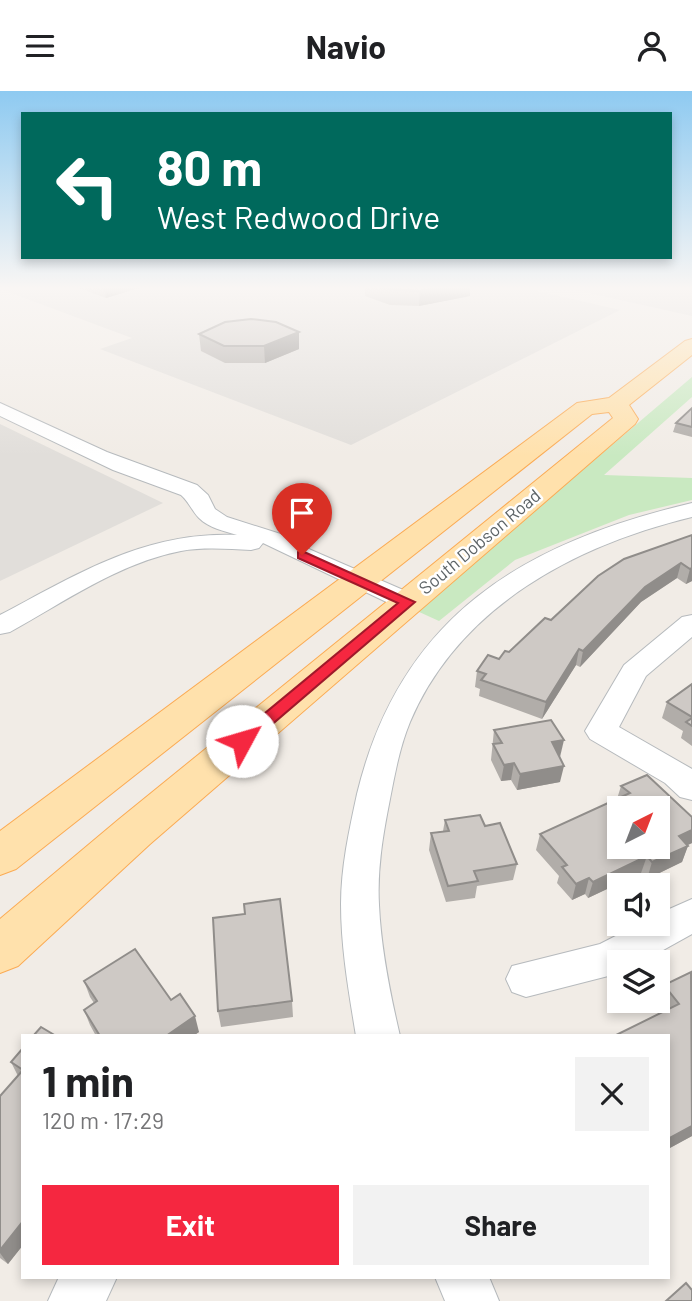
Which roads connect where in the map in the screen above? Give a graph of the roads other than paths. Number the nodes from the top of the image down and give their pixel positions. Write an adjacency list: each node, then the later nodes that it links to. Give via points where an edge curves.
1 (692, 345): 2 (main road)
2 (617, 404): 8 (main road, via 585,408); 9 (main road, South Dobson Road, via 626,419)
3 (0, 409): 4 (street)
4 (102, 457): 6 (street, via 171,495 182,508 184,522 177,535); 7 (street, via 190,490 211,518 272,538)
5 (692, 510): 17 (street, via 624,527 534,567 480,605 442,645 410,691 377,779 360,883 362,936)
6 (152, 551): 7 (street, via 230,542 256,543); 11 (street)
7 (302, 555): 8 (street)
8 (360, 580): 9 (street); 13 (main road)
9 (408, 602): 15 (main road, South Dobson Road)
10 (692, 623): 12 (street, via 634,671 601,731)
11 (0, 626)
12 (692, 788)
13 (0, 856)
14 (692, 915): 16 (street, via 607,960)
15 (0, 950)
16 (526, 979)
17 (378, 1034)
18 (90, 1279): 20 (street)
19 (462, 1279): 21 (street)
20 (75, 1301)
21 (472, 1301)

